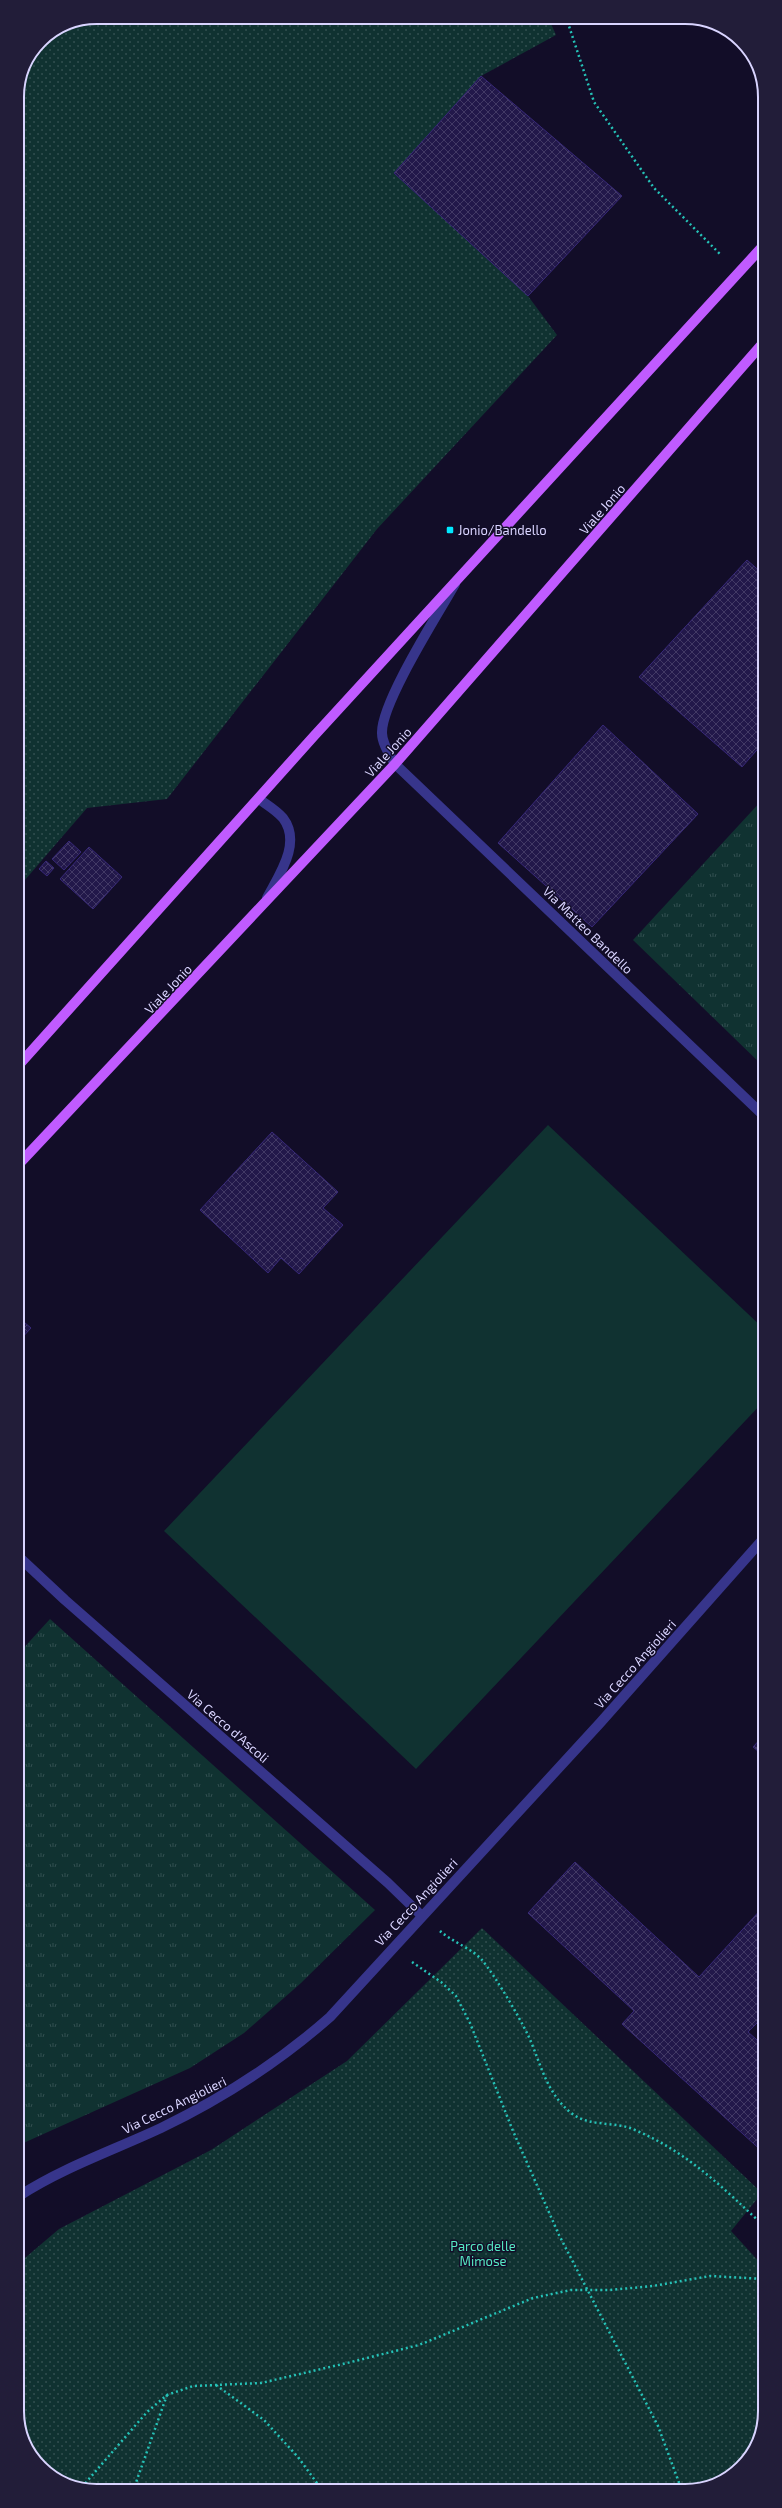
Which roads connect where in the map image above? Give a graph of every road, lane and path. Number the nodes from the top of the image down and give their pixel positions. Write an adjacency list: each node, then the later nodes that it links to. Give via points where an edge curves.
1 (568, 24): 3 (path, via 594,102 654,188)
2 (758, 250): 3 (main road)
3 (738, 273): 5 (main road)
4 (758, 349): 6 (main road, Viale Jonio)
5 (462, 573): 6 (street, Via Matteo Bandello, via 397,687 386,712 382,734 386,748); 7 (main road)
6 (396, 764): 8 (main road, Viale Jonio); 10 (street, Via Matteo Bandello)
7 (259, 799): 8 (street, via 283,819 290,837 286,859); 9 (main road)
8 (261, 909): 11 (main road, Viale Jonio)
9 (24, 1059)
10 (758, 1110)
11 (24, 1159)
12 (758, 1545): 14 (street, Via Cecco Angiolieri, via 600,1723)
13 (24, 1562): 14 (street, Via Cecco d'Ascoli)
14 (421, 1915): 15 (street, Via Cecco Angiolieri); 17 (path, via 449,1940 481,1959 528,2035 545,2080 555,2096 574,2115 590,2122 634,2129 671,2148 699,2166)
15 (391, 1948): 16 (street, Via Cecco Angiolieri, via 330,2017 275,2063 247,2082 162,2127 71,2167); 19 (path, via 441,1982 456,1996 470,2023 513,2131 547,2207)
16 (24, 2193)
17 (758, 2221)
18 (758, 2279): 19 (path, via 710,2276 653,2286)
19 (589, 2290): 20 (path, via 571,2290 533,2298 419,2345 346,2364 261,2383); 25 (path, via 658,2426)
20 (215, 2385): 21 (path, via 193,2386); 24 (path, via 264,2420 298,2457)
21 (168, 2394): 22 (path, via 147,2412); 23 (path)
22 (85, 2483)
23 (136, 2484)
24 (318, 2484)
25 (680, 2484)

